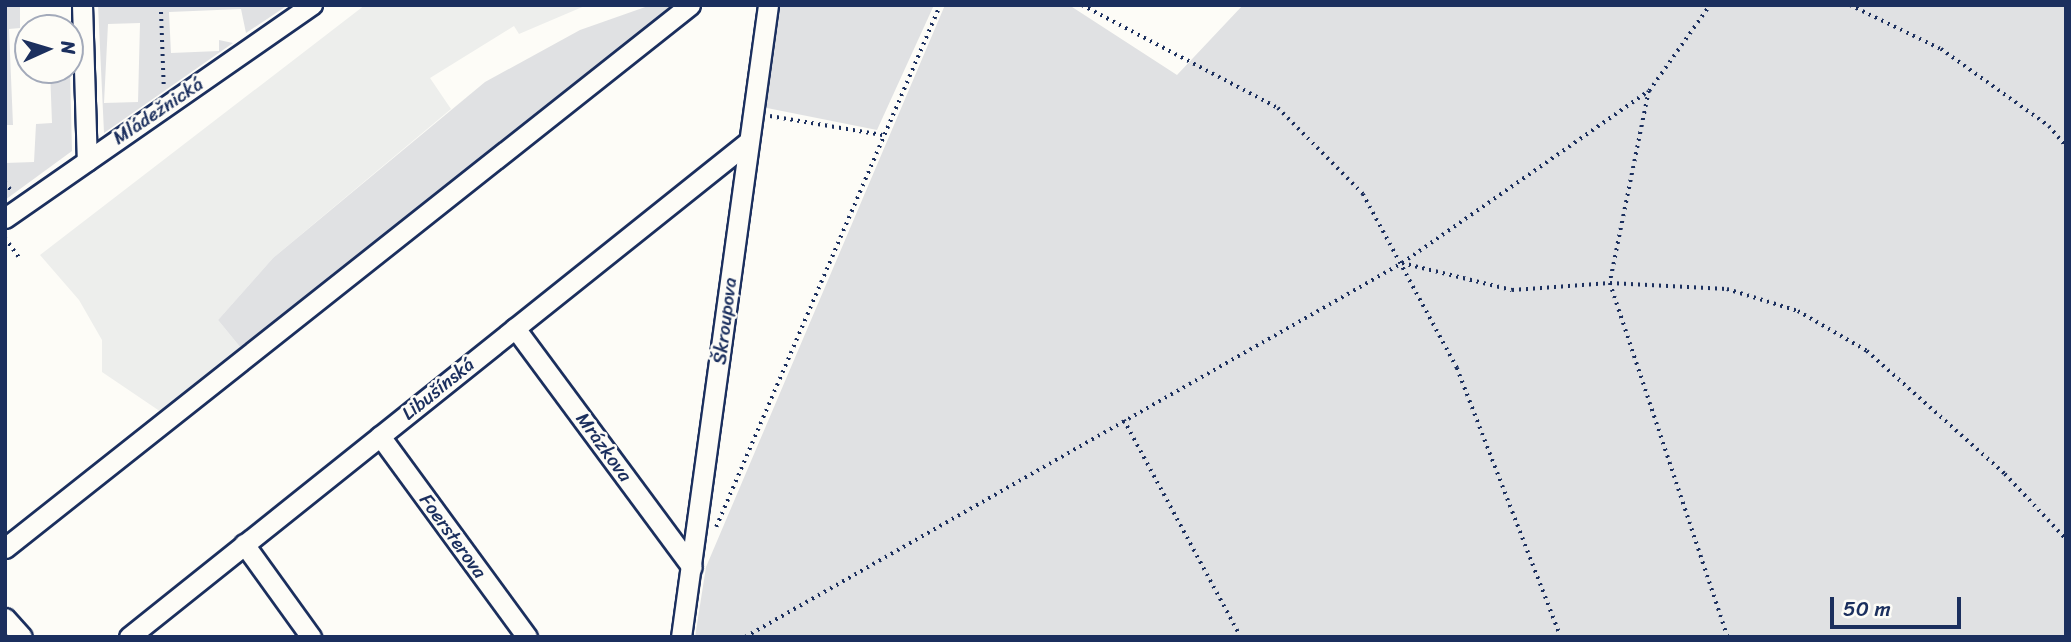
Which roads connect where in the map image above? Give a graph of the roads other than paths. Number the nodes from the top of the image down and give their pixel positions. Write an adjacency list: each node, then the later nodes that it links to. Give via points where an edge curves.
1 (82, 5): 6 (street)
2 (312, 5): 6 (street, Mládežnická)
3 (690, 5): 11 (street)
4 (768, 5): 5 (street, Škroupova)
5 (748, 142): 8 (street, Libušínská); 12 (street, Škroupova)
6 (88, 161): 7 (street, Mládežnická)
7 (5, 218)
8 (515, 328): 9 (street, Libušínská); 12 (street, Mrázkova)
9 (380, 436): 10 (street, Libušínská); 17 (street, Foersterova)
10 (244, 544): 15 (street, Libušínská); 16 (street)
11 (5, 548)
12 (692, 567): 18 (street, Škroupova)
13 (5, 618): 14 (street)
14 (22, 637)
15 (129, 637)
16 (311, 637)
17 (527, 637)
18 (681, 637)

